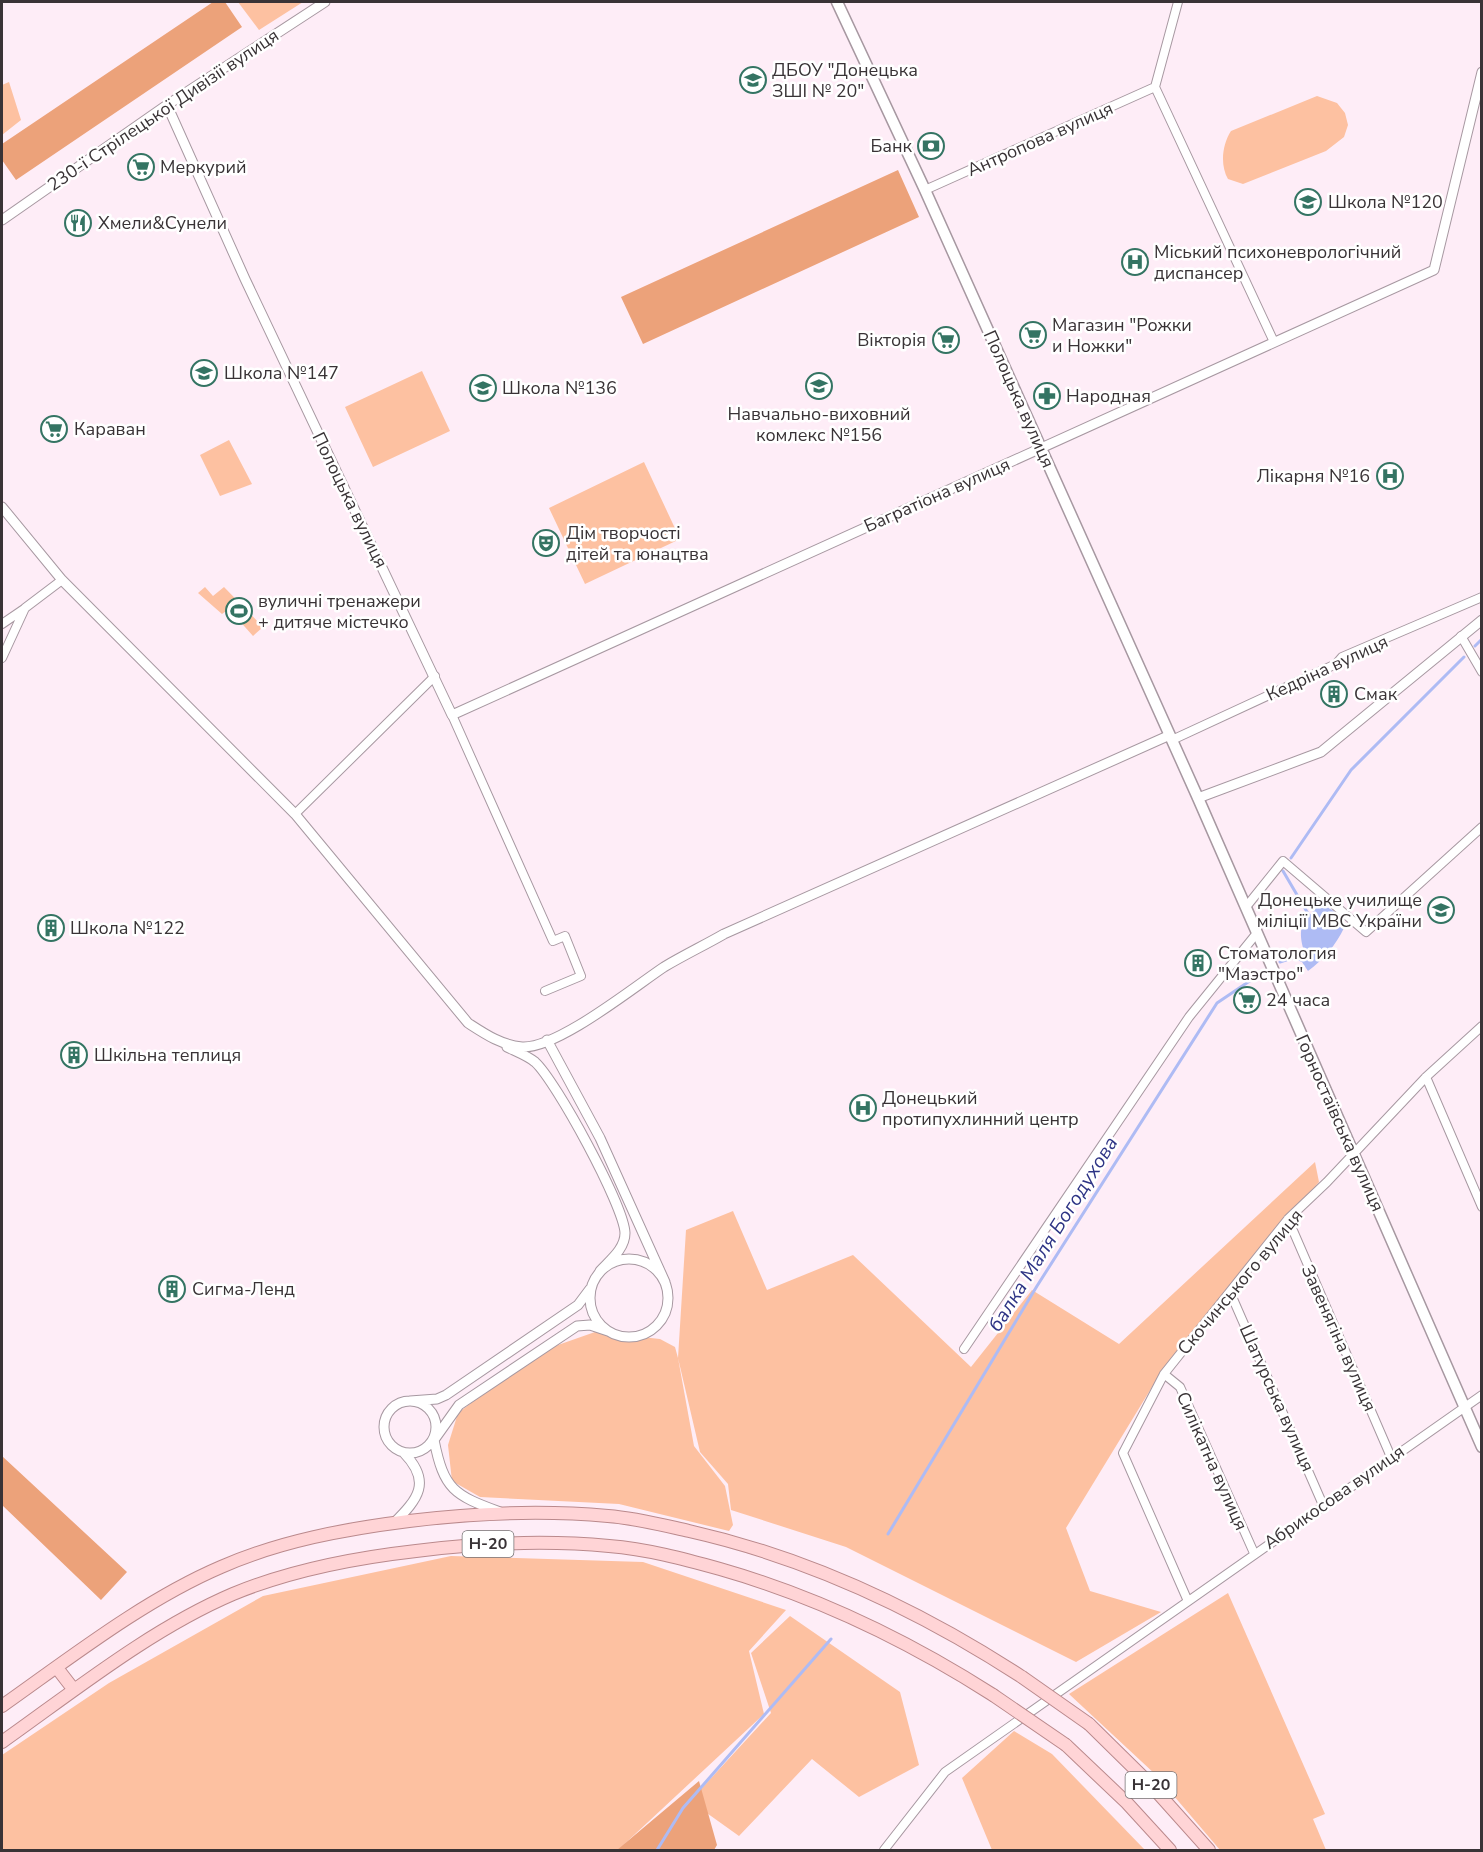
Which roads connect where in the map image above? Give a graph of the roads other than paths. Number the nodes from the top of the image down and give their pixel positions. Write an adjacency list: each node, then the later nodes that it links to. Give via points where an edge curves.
1 (325, 2): 6 (street, 230-ї Стрілецької Дивізії вулиця)
2 (837, 2): 7 (main road, Полоцька вулиця)
3 (1178, 2): 5 (street)
4 (1482, 72): 9 (street, Багратіона вулиця, via 1434,270)
5 (1155, 87): 7 (street, Антропова вулиця); 9 (street)
6 (167, 105): 8 (street, 230-ї Стрілецької Дивізії вулиця); 20 (street, Полоцька вулиця)
7 (925, 190): 10 (main road, Полоцька вулиця)
8 (2, 220)
9 (1274, 342): 10 (street, Багратіона вулиця)
10 (1041, 448): 21 (street, Багратіона вулиця); 22 (main road, Полоцька вулиця)
11 (2, 507): 12 (street)
12 (62, 580): 14 (street); 24 (street)
13 (1482, 597): 22 (street, Кедріна вулиця, via 1342,657 1336,664)
14 (25, 608): 16 (street); 18 (street)
15 (1482, 620): 17 (street)
16 (2, 624)
17 (1461, 636): 19 (street); 23 (street, via 1321,752)
18 (2, 658)
19 (1482, 672)
20 (435, 676): 21 (street, Полоцька вулиця); 24 (street)
21 (452, 715): 28 (street, Полоцька вулиця, via 553,941 565,936 581,976)
22 (1171, 738): 23 (main road, Полоцька вулиця); 30 (street, via 724,934)
23 (1198, 798): 26 (main road, Горностаївська вулиця)
24 (295, 814): 31 (street, via 468,1023)
25 (1482, 827): 26 (street, via 1366,932 1283,861)
26 (1246, 907): 27 (main road, Горностаївська вулиця)
27 (1257, 933): 33 (main road, Горностаївська вулиця); 41 (street, via 1189,1017)
28 (545, 991)
29 (1482, 1026): 32 (street, Скочинського вулиця)
30 (547, 1040): 31 (street, via 524,1047); 37 (street, via 604,1147)
31 (497, 1041): 36 (street, via 535,1062 569,1111 619,1212 625,1233 622,1246)
32 (1426, 1077): 33 (street, Скочинського вулиця); 34 (street)
33 (1354, 1152): 35 (street, Скочинського вулиця); 45 (main road, Горностаївська вулиця)
34 (1482, 1207)
35 (1288, 1220): 39 (street, Скочинського вулиця); 49 (street, Завенягіна вулиця)
36 (600, 1271): 37 (street, via 622,1259 635,1259 647,1263); 38 (street)
37 (665, 1282): 40 (street, via 666,1309 651,1330 625,1337)
38 (591, 1287): 40 (street, via 594,1317); 44 (street, via 578,1305 446,1395)
39 (1230, 1292): 42 (street, Скочинського вулиця); 50 (street, Шатурська вулиця)
40 (608, 1331): 46 (street, via 590,1325 577,1326 459,1405)
41 (964, 1349)
42 (1164, 1374): 53 (street, Силікатна вулиця, via 1180,1387); 54 (street, Скочинського вулиця, via 1123,1453)
43 (1482, 1395): 45 (street, Абрикосова вулиця)
44 (410, 1401): 46 (street, via 421,1403 434,1414); 48 (street, via 389,1412 384,1428 390,1444)
45 (1464, 1406): 47 (main road, Горностаївська вулиця); 49 (street, Абрикосова вулиця)
46 (434, 1440): 48 (street, via 421,1451); 51 (street, via 439,1468 457,1492)
47 (1482, 1447)
48 (404, 1453): 52 (street, via 414,1463 420,1489 418,1497)
49 (1391, 1457): 50 (street, Абрикосова вулиця)
50 (1323, 1505): 53 (street, Абрикосова вулиця)
51 (506, 1514): 52 (main road, Н-20); 61 (main road, Н-20, bridge, via 609,1516 657,1524 762,1550 811,1567 918,1615 967,1641 1089,1724 1149,1783)
52 (394, 1523): 55 (main road, Н-20, via 301,1540 220,1567 177,1588)
53 (1254, 1553): 54 (street, Абрикосова вулиця)
54 (1187, 1599): 59 (street, Абрикосова вулиця, via 945,1772)
55 (57, 1668): 56 (main road); 57 (main road, Н-20)
56 (74, 1690): 58 (main road, Н-20); 60 (main road, Н-20, bridge, via 191,1615 268,1581 306,1570 397,1553 506,1543 630,1549 802,1595 898,1638 1066,1745)
57 (2, 1706)
58 (2, 1742)
59 (884, 1851)
60 (1170, 1851)
61 (1209, 1851)

